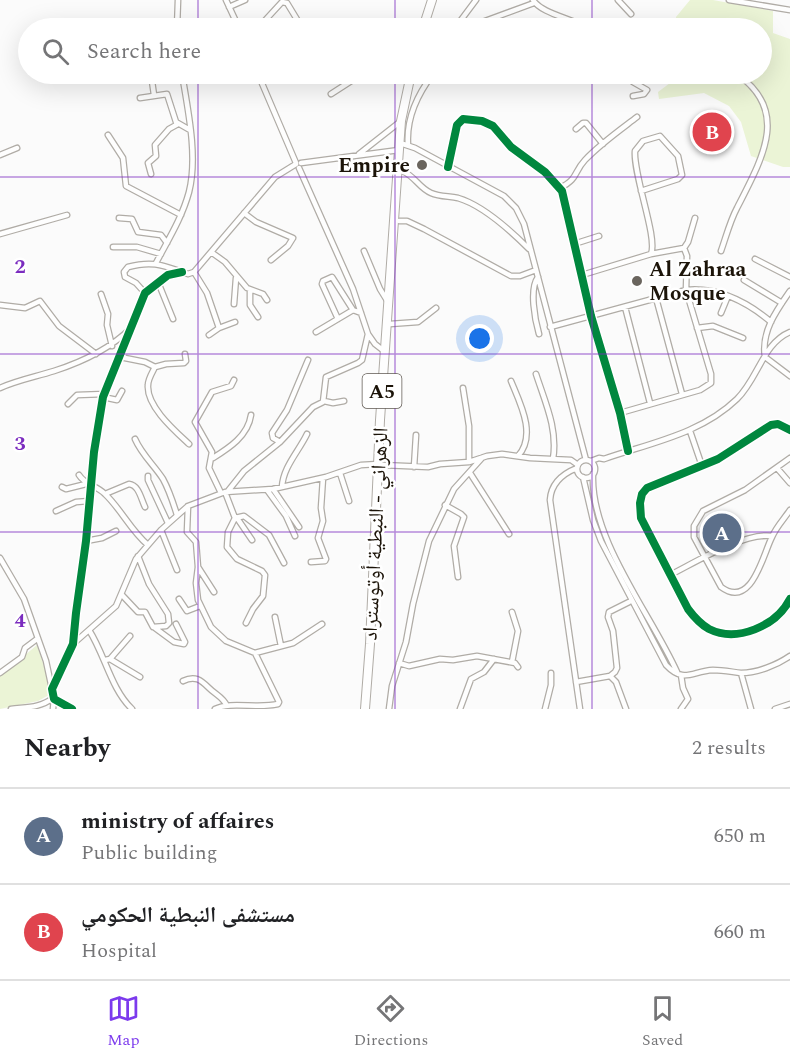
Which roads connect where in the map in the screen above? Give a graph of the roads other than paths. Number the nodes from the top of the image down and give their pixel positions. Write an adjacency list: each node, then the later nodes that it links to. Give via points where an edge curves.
1 (178, 0): 12 (street)
2 (226, 0): 9 (street)
3 (245, 0): 9 (street)
4 (434, 0): 16 (highway)
5 (474, 0): 17 (street)
6 (618, 0): 11 (street)
7 (729, 0): 10 (street)
8 (533, 2): 18 (street); 19 (street)
9 (229, 7): 13 (street)
10 (790, 10)
11 (631, 14)
12 (177, 18)
13 (234, 18)
14 (267, 18): 15 (street, via 282,2)
15 (296, 18)
16 (428, 18)
17 (462, 18)
18 (495, 18)
19 (568, 18)
20 (152, 84): 31 (street)
21 (183, 84): 38 (street)
22 (263, 84): 46 (street)
23 (347, 84): 30 (street)
24 (410, 84): 35 (highway, الزهراني - النبطية أوتوستراد / A5)
25 (411, 84): 41 (highway, الزهراني - النبطية أوتوستراد / A5)
26 (427, 84): 41 (street, via 417,99)
27 (636, 84): 32 (street, via 647,90)
28 (755, 84): 29 (street)
29 (762, 88)
30 (331, 94)
31 (154, 95): 33 (street); 36 (street, via 168,95)
32 (633, 96)
33 (140, 98)
34 (638, 117): 40 (street)
35 (401, 121): 41 (highway, الزهراني - النبطية أوتوستراد / A5); 43 (street)
36 (178, 124): 38 (street); 49 (street, via 155,146 156,156 148,164)
37 (576, 129): 40 (street, via 586,123)
38 (190, 130): 54 (street, via 193,168)
39 (108, 135): 54 (street, via 123,158 126,186)
40 (603, 144): 50 (street, via 582,164 573,180)
41 (403, 146): 43 (street); 47 (street); 48 (highway, الزهراني - النبطية أوتوستراد / A5); 90 (highway, الزهراني - النبطية أوتوستراد / A5)
42 (18, 148): 44 (street)
43 (359, 154): 46 (street)
44 (0, 155)
45 (768, 157): 66 (street, via 737,208)
46 (299, 165): 52 (street, via 275,177); 98 (street)
47 (448, 167): 50 (street, via 457,125 464,119 474,119 493,126); 65 (street, via 513,204 524,224)
48 (402, 171): 57 (highway, الزهراني - النبطية أوتوستراد / A5); 65 (street, via 426,191 461,199 499,222)
49 (151, 174)
50 (560, 188): 61 (street)
51 (641, 191): 51 (street, via 682,175 678,156 660,136 643,141 635,151); 69 (street)
52 (244, 213): 67 (street); 71 (street, via 292,238)
53 (67, 215): 58 (street)
54 (181, 215): 60 (street)
55 (119, 218): 60 (street, via 132,220 138,232 161,235)
56 (695, 218): 63 (street)
57 (399, 221): 73 (street, via 418,226 511,276); 105 (highway, الزهراني - النبطية أوتوستراد / A5)
58 (0, 234)
59 (599, 236): 61 (street)
60 (167, 243): 68 (street)
61 (574, 244): 76 (street)
62 (113, 247): 68 (street, via 137,247)
63 (684, 248): 69 (street); 82 (street)
64 (364, 251): 90 (street)
65 (531, 251): 73 (street)
66 (721, 251)
67 (211, 252): 75 (street); 79 (street, via 225,262)
68 (161, 254): 72 (street)
69 (651, 254): 76 (street)
70 (755, 259): 78 (street)
71 (272, 260)
72 (156, 263): 74 (street); 85 (street, via 125,270 125,277)
73 (536, 270): 77 (street)
74 (182, 272): 75 (street); 81 (street)
75 (194, 272): 108 (street, via 207,293)
76 (582, 275): 100 (street)
77 (538, 277): 107 (street); 112 (street, via 533,285)
78 (790, 277)
79 (236, 278): 83 (street); 92 (street)
80 (744, 280): 91 (street)
81 (158, 282): 85 (street); 101 (street)
82 (686, 290): 87 (street, via 710,290); 88 (street); 109 (street)
83 (250, 291): 89 (street); 99 (street, via 250,305)
84 (790, 291): 91 (street)
85 (145, 293): 106 (street)
86 (101, 294): 117 (street, via 108,314)
87 (728, 296): 97 (street); 104 (street)
88 (656, 298): 94 (street); 133 (street)
89 (267, 300)
90 (388, 302): 115 (highway, الزهراني - النبطية أوتوستراد / A5)
91 (782, 303): 104 (street)
92 (234, 304)
93 (0, 305): 119 (street, via 25,308 40,301 54,321)
94 (625, 307): 100 (street); 137 (street)
95 (436, 308): 105 (street, via 418,322)
96 (353, 310): 98 (street); 102 (street); 102 (street, via 334,278 323,281)
97 (721, 313)
98 (361, 314): 114 (street)
99 (258, 316)
100 (591, 316): 107 (street); 139 (street)
101 (173, 319)
102 (338, 319): 110 (street)
103 (235, 322): 108 (street)
104 (771, 322): 122 (street, via 765,338)
105 (390, 324): 132 (highway, الزهراني - النبطية أوتوستراد / A5)
106 (132, 326): 117 (street); 121 (street)
107 (550, 327): 148 (street)
108 (219, 328): 113 (street)
109 (697, 328): 116 (street, via 713,326); 133 (street, via 712,380 708,387)
110 (316, 332)
111 (790, 333): 122 (street, via 772,344)
112 (539, 334)
113 (209, 335)
114 (370, 337): 115 (street); 118 (street); 135 (street, via 362,360 326,377)
115 (386, 338): 118 (highway, الزهراني - النبطية أوتوستراد / A5)
116 (743, 339)
117 (111, 346): 119 (street)
118 (385, 352): 132 (highway, الزهراني - النبطية أوتوستراد / A5)
119 (96, 354): 130 (street)
120 (185, 354): 124 (street, via 184,363)
121 (120, 357): 124 (street); 134 (street)
122 (765, 357): 126 (street); 142 (street, via 737,398)
123 (308, 360): 146 (street, via 287,410 272,433)
124 (155, 367): 147 (street, via 148,382 150,398)
125 (536, 374): 154 (street, via 554,428)
126 (790, 376)
127 (234, 380): 151 (street, via 230,387 211,394 195,421)
128 (511, 381): 150 (street, via 527,429 527,446)
129 (463, 387): 157 (street)
130 (0, 388)
131 (122, 391): 134 (street, via 117,400)
132 (384, 394): 158 (highway, الزهراني - النبطية أوتوستراد / A5)
133 (682, 394): 137 (street)
134 (104, 395): 138 (street, via 77,395); 170 (street)
135 (324, 401): 136 (street); 146 (street, via 313,407)
136 (344, 401)
137 (650, 403): 139 (street)
138 (68, 404)
139 (620, 413): 149 (street)
140 (251, 416): 151 (street, via 244,434)
141 (790, 430): 159 (street, via 771,425)
142 (690, 431): 149 (street); 159 (street)
143 (307, 434): 172 (street, via 285,470)
144 (416, 435): 160 (street)
145 (135, 439): 184 (street, via 169,491)
146 (280, 442): 175 (street)
147 (189, 444)
148 (581, 448): 156 (street); 162 (street)
149 (628, 451): 155 (street)
150 (518, 456): 152 (street, via 495,454); 154 (street)
151 (213, 458): 175 (street, via 209,468)
152 (482, 458): 157 (street); 163 (street)
153 (790, 458): 161 (street)
154 (553, 459): 162 (street, via 571,460)
155 (604, 459): 156 (street); 164 (street)
156 (588, 461): 162 (street); 164 (street)
157 (469, 462): 160 (street)
158 (380, 464): 160 (street); 165 (street, via 361,465); 248 (highway, الزهراني - النبطية أوتوستراد / A5)
159 (702, 466): 205 (street, via 647,488 642,494 641,518)
160 (414, 467)
161 (777, 468): 169 (street); 198 (street, via 699,516 693,531)
162 (579, 469): 164 (street, via 588,477); 200 (street); 238 (street, via 554,486 550,500)
163 (470, 472): 179 (street); 190 (street)
164 (594, 472): 196 (street, via 593,494)
165 (340, 473): 168 (street); 178 (street)
166 (79, 475): 170 (street)
167 (148, 476): 186 (street)
168 (323, 478): 172 (street); 202 (street, via 323,521 318,538 326,559)
169 (790, 483)
170 (88, 484): 171 (street); 176 (street); 177 (street)
171 (62, 487)
172 (282, 487): 173 (street)
173 (273, 489): 174 (street); 187 (street)
174 (267, 490): 175 (street); 191 (street)
175 (225, 492): 180 (street); 185 (street)
176 (105, 494): 181 (street, via 132,484); 195 (street)
177 (89, 501): 183 (street); 194 (street)
178 (349, 501)
179 (445, 505): 206 (street, via 464,517 454,546); 229 (street, via 425,555)
180 (188, 506): 184 (street); 203 (street, via 187,532 196,540)
181 (145, 507)
182 (790, 510): 192 (street)
183 (56, 511)
184 (177, 515): 186 (street)
185 (236, 518): 193 (street); 201 (street, via 244,516 267,533); 215 (street, via 228,532 227,547 237,559 265,576 263,596)
186 (168, 523): 188 (street)
187 (299, 526)
188 (161, 530): 195 (street); 204 (street)
189 (116, 531): 194 (street)
190 (509, 534)
191 (295, 536)
192 (772, 536): 198 (street, via 755,536); 198 (street, via 760,569 740,591 726,592 721,588)
193 (252, 540)
194 (86, 541): 222 (street)
195 (148, 545): 197 (street)
196 (615, 555): 200 (street); 234 (street)
197 (138, 556): 208 (street); 218 (street, via 169,619 166,626)
198 (704, 557): 205 (street)
199 (0, 558): 221 (street, via 21,593)
200 (609, 559): 234 (street, via 666,665)
201 (284, 562)
202 (311, 562)
203 (198, 567): 207 (street); 212 (street, via 196,587)
204 (177, 570)
205 (670, 575): 210 (street, via 695,618 719,633 763,626 780,614)
206 (458, 577)
207 (214, 592)
208 (122, 596): 218 (street, via 138,612 145,612); 219 (street, via 108,615)
209 (179, 599): 212 (street, via 187,611)
210 (790, 599)
211 (629, 602): 235 (street, via 609,612 617,668)
212 (200, 606): 224 (street, via 211,627 226,641)
213 (512, 612): 228 (street, via 518,631)
214 (275, 617): 223 (street)
215 (246, 623)
216 (176, 624): 218 (street, via 184,644 174,642)
217 (322, 624): 223 (street, via 293,643)
218 (155, 628)
219 (89, 630): 222 (street); 227 (street)
220 (130, 636): 227 (street)
221 (37, 639): 231 (street, via 25,648 22,657); 239 (street, via 48,665)
222 (73, 644): 239 (street)
223 (281, 646): 224 (street)
224 (255, 654): 242 (street, via 281,705)
225 (790, 656): 233 (street)
226 (494, 658): 228 (street); 229 (street, via 440,659 409,666); 250 (street, via 484,672 471,679)
227 (108, 660): 236 (street); 246 (street, via 120,696)
228 (512, 662): 230 (street)
229 (399, 663): 249 (street)
230 (518, 667)
231 (0, 673)
232 (551, 673): 251 (street)
233 (741, 673): 234 (street, via 714,670 693,676); 255 (street)
234 (679, 674): 254 (street, via 688,699)
235 (610, 676): 238 (street); 253 (street)
236 (140, 677)
237 (183, 681): 242 (street, via 200,679)
238 (576, 682): 252 (street)
239 (52, 689): 240 (street)
240 (53, 699): 243 (street, via 29,708); 244 (street); 245 (street)
241 (790, 704): 256 (street)
242 (227, 706): 247 (street)
243 (11, 709)
244 (53, 709)
245 (72, 709)
246 (132, 709)
247 (216, 709)
248 (367, 709)
249 (389, 709)
250 (460, 709)
251 (545, 709)
252 (580, 709)
253 (626, 709)
254 (681, 709)
255 (752, 709)
256 (775, 709)

